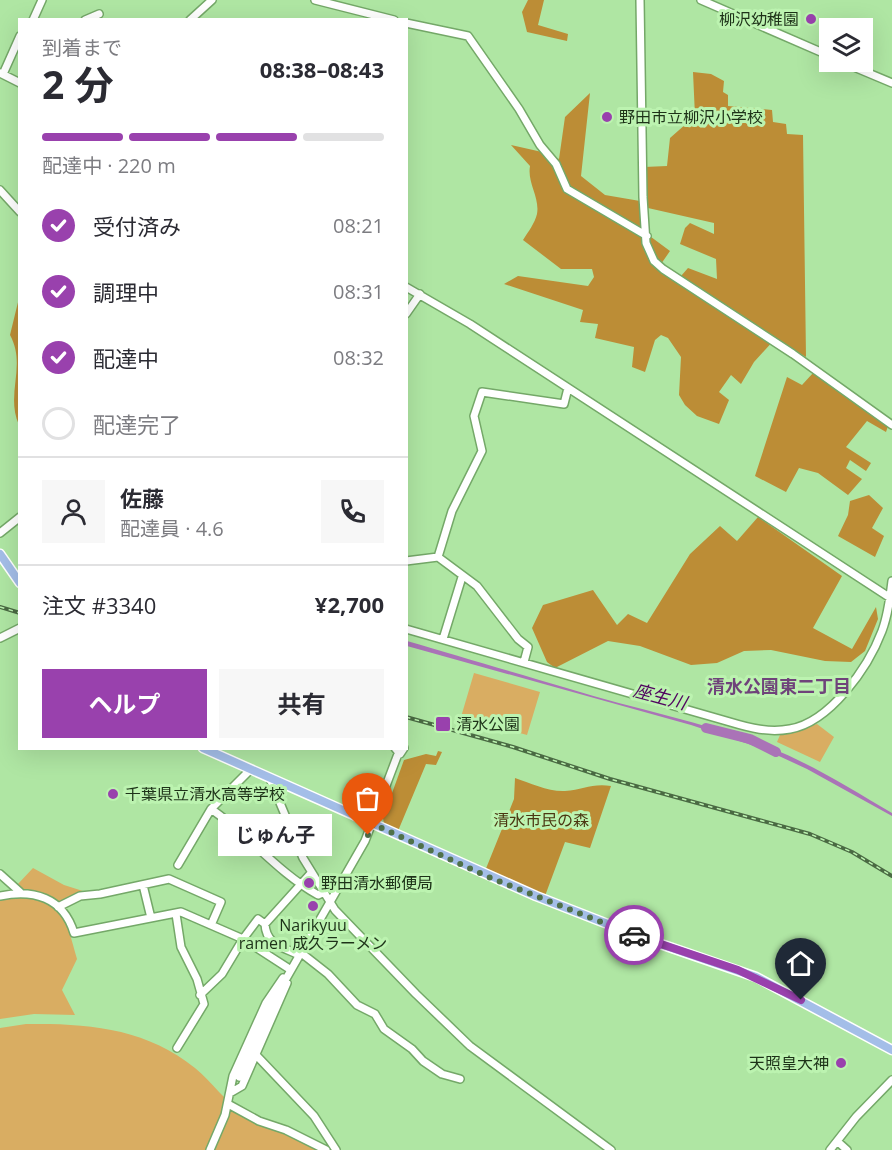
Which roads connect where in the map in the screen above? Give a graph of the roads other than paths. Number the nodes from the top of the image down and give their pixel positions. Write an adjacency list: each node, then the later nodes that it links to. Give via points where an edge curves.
1 (42, 0): 8 (street)
2 (212, 0): 10 (street)
3 (315, 0): 11 (street)
4 (640, 0): 21 (street)
5 (701, 0): 6 (street)
6 (720, 4): 14 (street)
7 (99, 14): 9 (street)
8 (34, 18)
9 (90, 18)
10 (192, 18)
11 (386, 18)
12 (408, 23): 21 (street, via 468,36 556,164 567,189)
13 (18, 40): 16 (street)
14 (819, 51)
15 (866, 72): 18 (street)
16 (1, 74): 17 (street)
17 (18, 82)
18 (892, 83)
19 (0, 190): 20 (street)
20 (18, 210)
21 (646, 236): 26 (street, via 648,250 663,269 779,341)
22 (408, 288): 23 (street)
23 (420, 294): 24 (street); 25 (street)
24 (408, 311)
25 (568, 388): 30 (street, via 564,404 482,392 474,416 482,451 452,511); 35 (street)
26 (892, 425)
27 (18, 519): 28 (street)
28 (0, 533)
29 (0, 554): 33 (main road)
30 (438, 557): 31 (street); 32 (street)
31 (408, 561)
32 (462, 577): 39 (street); 40 (street, via 477,586 528,647)
33 (18, 580)
34 (892, 581): 35 (street)
35 (891, 598): 40 (street, via 878,640 837,702 815,720 792,729 753,728)
36 (18, 629): 38 (street)
37 (408, 630): 39 (street)
38 (0, 638)
39 (443, 639): 40 (street)
40 (524, 662)
41 (207, 750): 43 (main road)
42 (399, 750): 46 (street)
43 (250, 770): 44 (main road); 45 (street)
44 (270, 779): 46 (main road); 48 (street)
45 (211, 809): 47 (street); 50 (street, via 238,827)
46 (373, 824): 55 (street); 66 (main road, via 562,907 756,977)
47 (178, 865)
48 (311, 873): 50 (street); 53 (street)
49 (0, 874): 52 (street)
50 (298, 884): 53 (street, via 318,895); 59 (street)
51 (143, 885): 56 (street, via 80,896); 58 (street); 60 (street, via 169,879 221,902)
52 (20, 892): 54 (street); 56 (street, via 39,896)
53 (324, 892): 55 (street)
54 (0, 896)
55 (331, 903): 62 (street); 77 (street, via 463,1040)
56 (58, 907): 58 (street, via 66,914 74,933)
57 (176, 914): 58 (street); 60 (street, via 181,912); 64 (street, via 181,947 197,979)
58 (151, 918)
59 (265, 924): 61 (street, via 258,919); 62 (street, via 267,935 276,946)
60 (211, 925): 61 (street)
61 (243, 939): 63 (street); 64 (street, via 222,974)
62 (300, 954): 63 (street); 69 (street, via 328,974 357,1005 375,1014 384,1029 423,1061 442,1074)
63 (289, 972): 67 (street); 68 (street); 71 (street, via 266,1003 233,1076)
64 (200, 995): 65 (street, via 204,1004)
65 (177, 1048)
66 (892, 1050)
67 (256, 1055): 71 (street, via 242,1086); 76 (street, via 314,1116)
68 (239, 1077)
69 (460, 1079)
70 (892, 1080): 73 (street)
71 (230, 1093): 72 (street)
72 (228, 1104): 74 (street); 75 (street)
73 (837, 1141): 78 (street); 79 (street)
74 (210, 1150)
75 (326, 1150)
76 (336, 1150)
77 (611, 1150)
78 (830, 1150)
79 (847, 1150)

